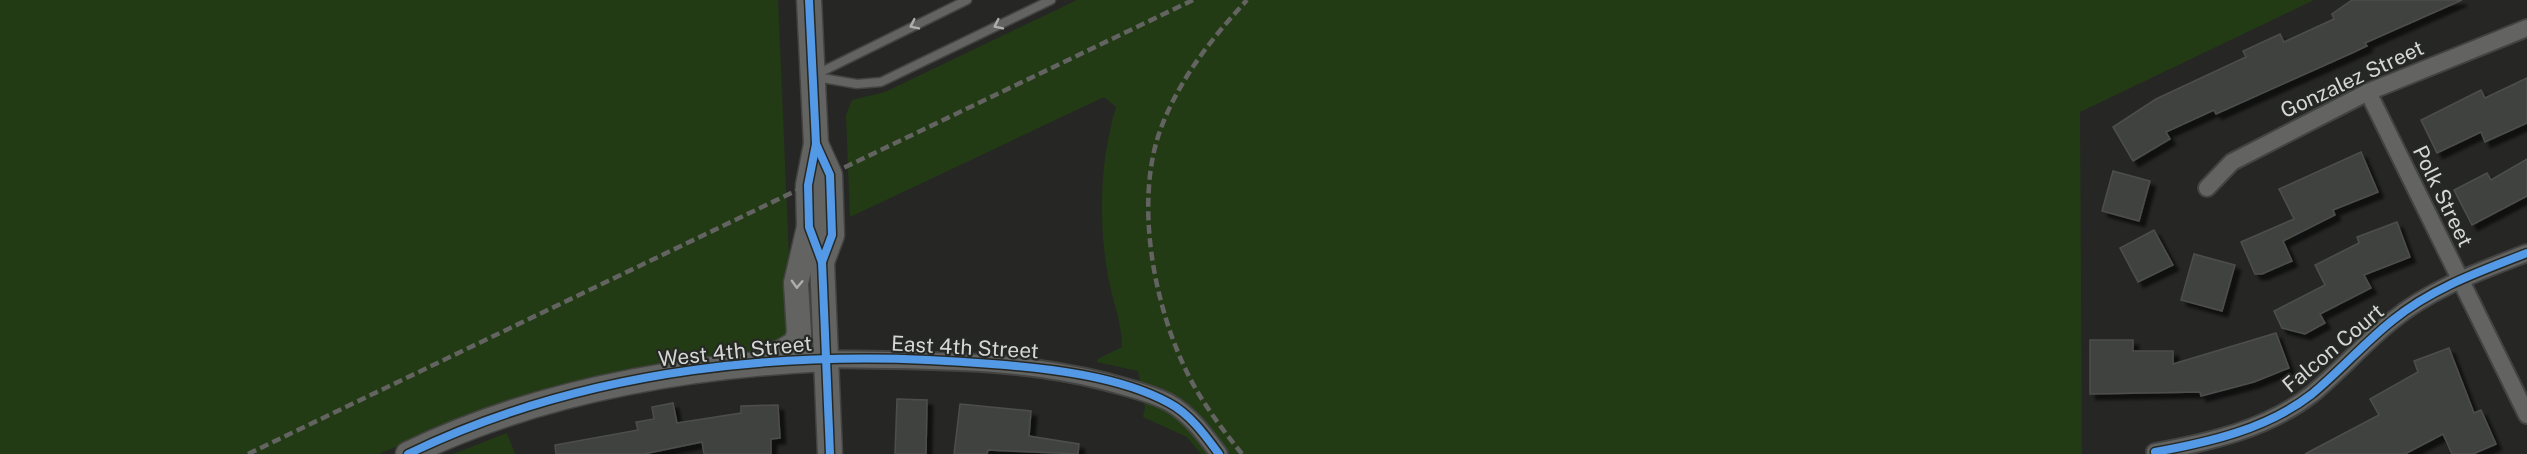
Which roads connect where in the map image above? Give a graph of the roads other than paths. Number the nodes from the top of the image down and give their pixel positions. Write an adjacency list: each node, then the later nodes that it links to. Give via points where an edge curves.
1 (809, 0): 5 (street)
2 (967, 0): 5 (lane, one-way to 5)
3 (1051, 0): 5 (lane, one-way to 5, via 881,82 857,84)
4 (2527, 28): 6 (street, Gonzalez Street)
5 (813, 76): 7 (street)
6 (2368, 92): 8 (street, Gonzalez Street, via 2232,162); 12 (street, Polk Street)
7 (816, 144): 9 (street, via 808,185); 11 (street, via 830,175 832,235)
8 (2207, 188)
9 (809, 227): 11 (street); 14 (street, one-way to 14, via 796,283 796,343)
10 (2527, 253): 12 (street, Falcon Court)
11 (822, 262): 13 (street)
12 (2458, 279): 15 (street, Polk Street); 16 (street, Falcon Court, via 2394,319 2311,395 2263,424 2202,443)
13 (826, 359): 14 (street, West 4th Street); 18 (street); 19 (street, East 4th Street, via 957,361 1028,367 1089,378 1168,402 1196,424)
14 (765, 362): 17 (street, West 4th Street, via 682,371 552,400)
15 (2527, 416)
16 (2155, 452)
17 (408, 454)
18 (830, 454)
19 (1219, 454)

